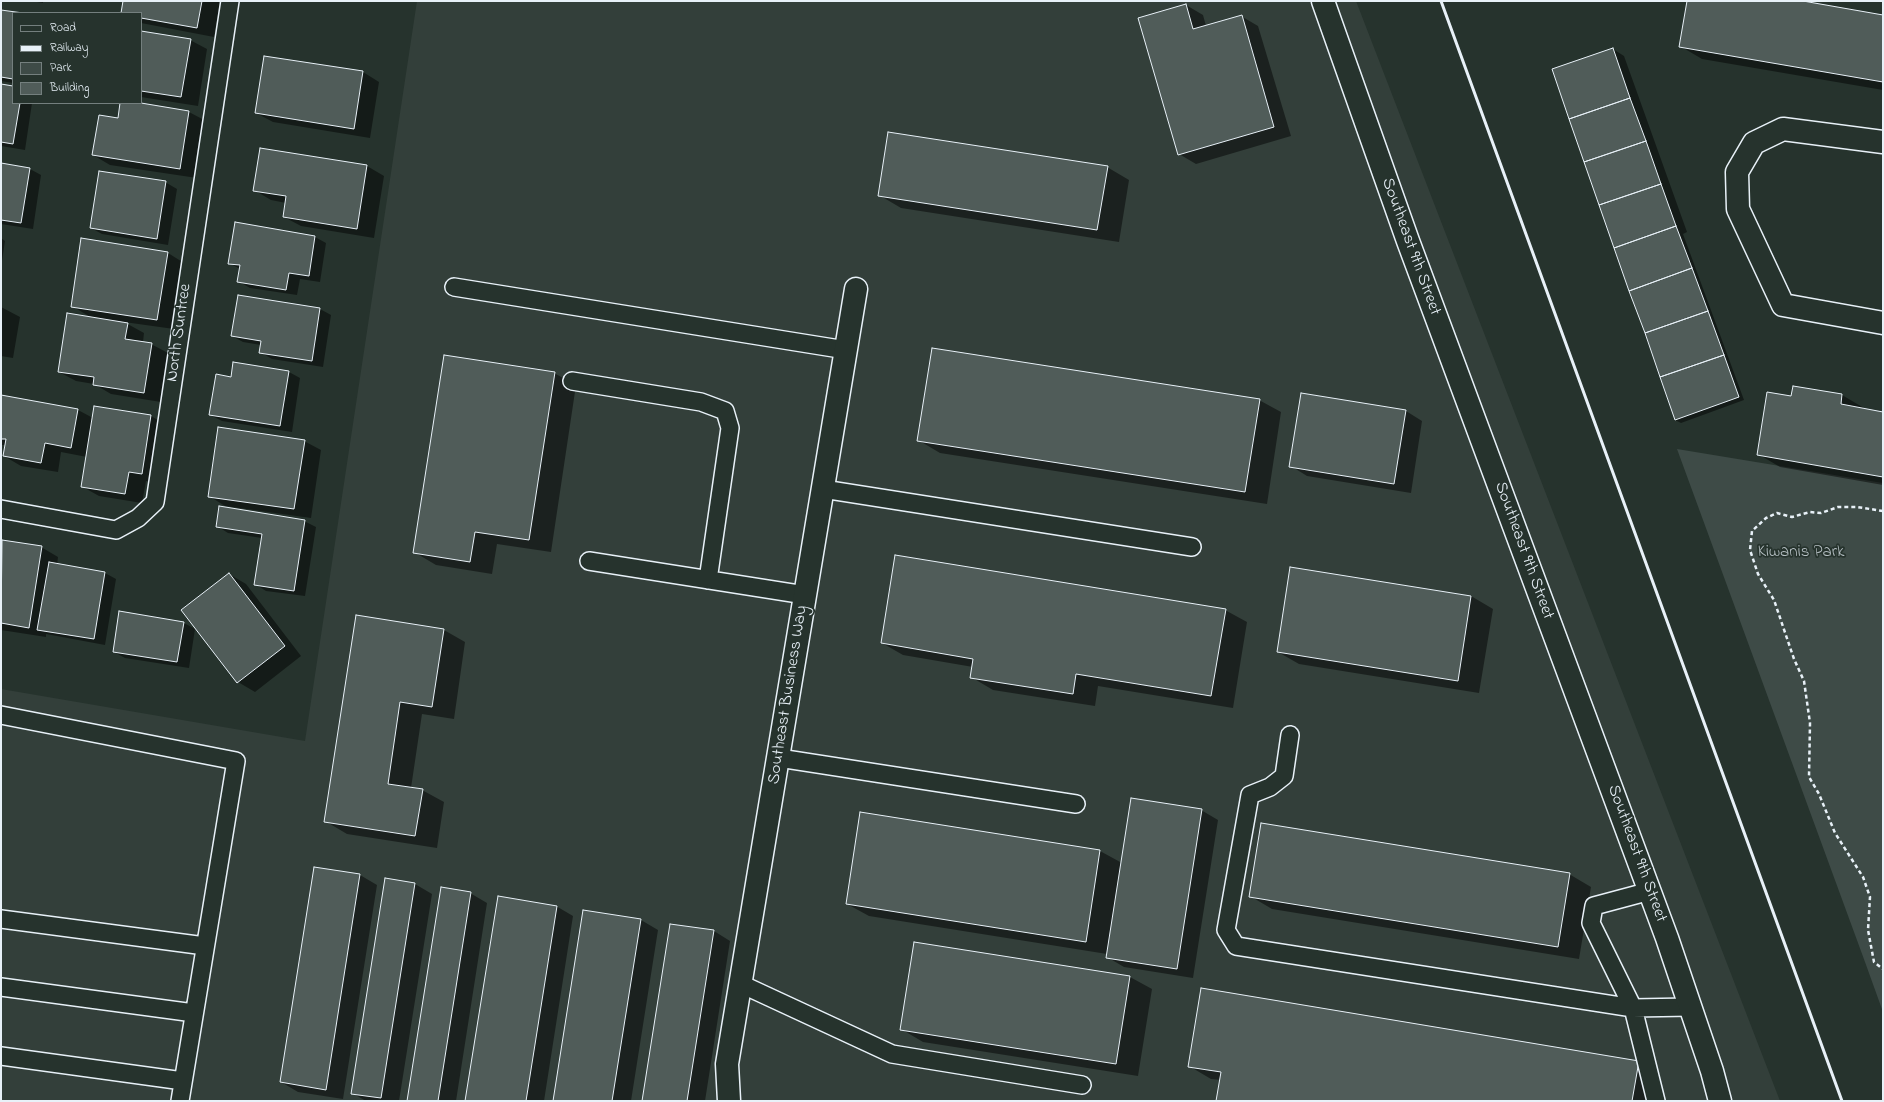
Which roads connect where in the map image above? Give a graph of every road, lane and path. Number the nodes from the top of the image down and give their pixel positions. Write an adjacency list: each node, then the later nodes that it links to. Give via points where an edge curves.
1 (230, 1): 10 (lane, North Suntree, via 155,502 138,518 116,530)
2 (1322, 1): 20 (street, Southeast 9th Street, via 1408,241)
3 (1883, 142): 6 (street, via 1783,129 1754,143 1737,172 1738,209 1783,305)
4 (454, 287): 7 (lane)
5 (856, 289): 7 (street, Southeast Business Way)
6 (1883, 323)
7 (846, 350): 9 (street, Southeast Business Way)
8 (572, 381): 14 (lane, via 701,402 725,411 730,428)
9 (823, 489): 12 (lane); 15 (street, Southeast Business Way)
10 (1, 509)
11 (1883, 511): 23 (path, via 1838,507 1820,513 1810,512 1792,517 1777,513 1766,518 1752,531 1750,550 1758,574 1774,600 1804,681 1810,723 1809,777 1835,833 1863,877 1870,897 1868,930 1874,962)
12 (1192, 547)
13 (589, 561): 14 (lane)
14 (708, 580): 15 (lane)
15 (805, 594): 18 (street, Southeast Business Way)
16 (1, 715): 22 (lane, via 236,761)
17 (1290, 735): 27 (lane, via 1284,776 1270,787 1250,795 1226,930 1236,946)
18 (779, 758): 19 (lane); 24 (street, Southeast Business Way)
19 (1076, 804)
20 (1650, 891): 26 (street, Southeast 9th Street); 27 (lane, via 1594,906 1591,923)
21 (1, 919): 22 (lane)
22 (205, 946): 28 (lane)
23 (1883, 969)
24 (741, 984): 31 (lane, via 892,1054); 33 (street, Southeast Business Way, via 727,1064)
25 (1, 987): 28 (lane)
26 (1690, 1007): 27 (lane); 35 (street, Southeast 9th Street)
27 (1633, 1008): 34 (lane)
28 (194, 1013): 30 (lane)
29 (1, 1056): 30 (lane)
30 (183, 1081): 32 (lane)
31 (1082, 1085)
32 (180, 1101)
33 (729, 1101)
34 (1656, 1101)
35 (1720, 1101)

